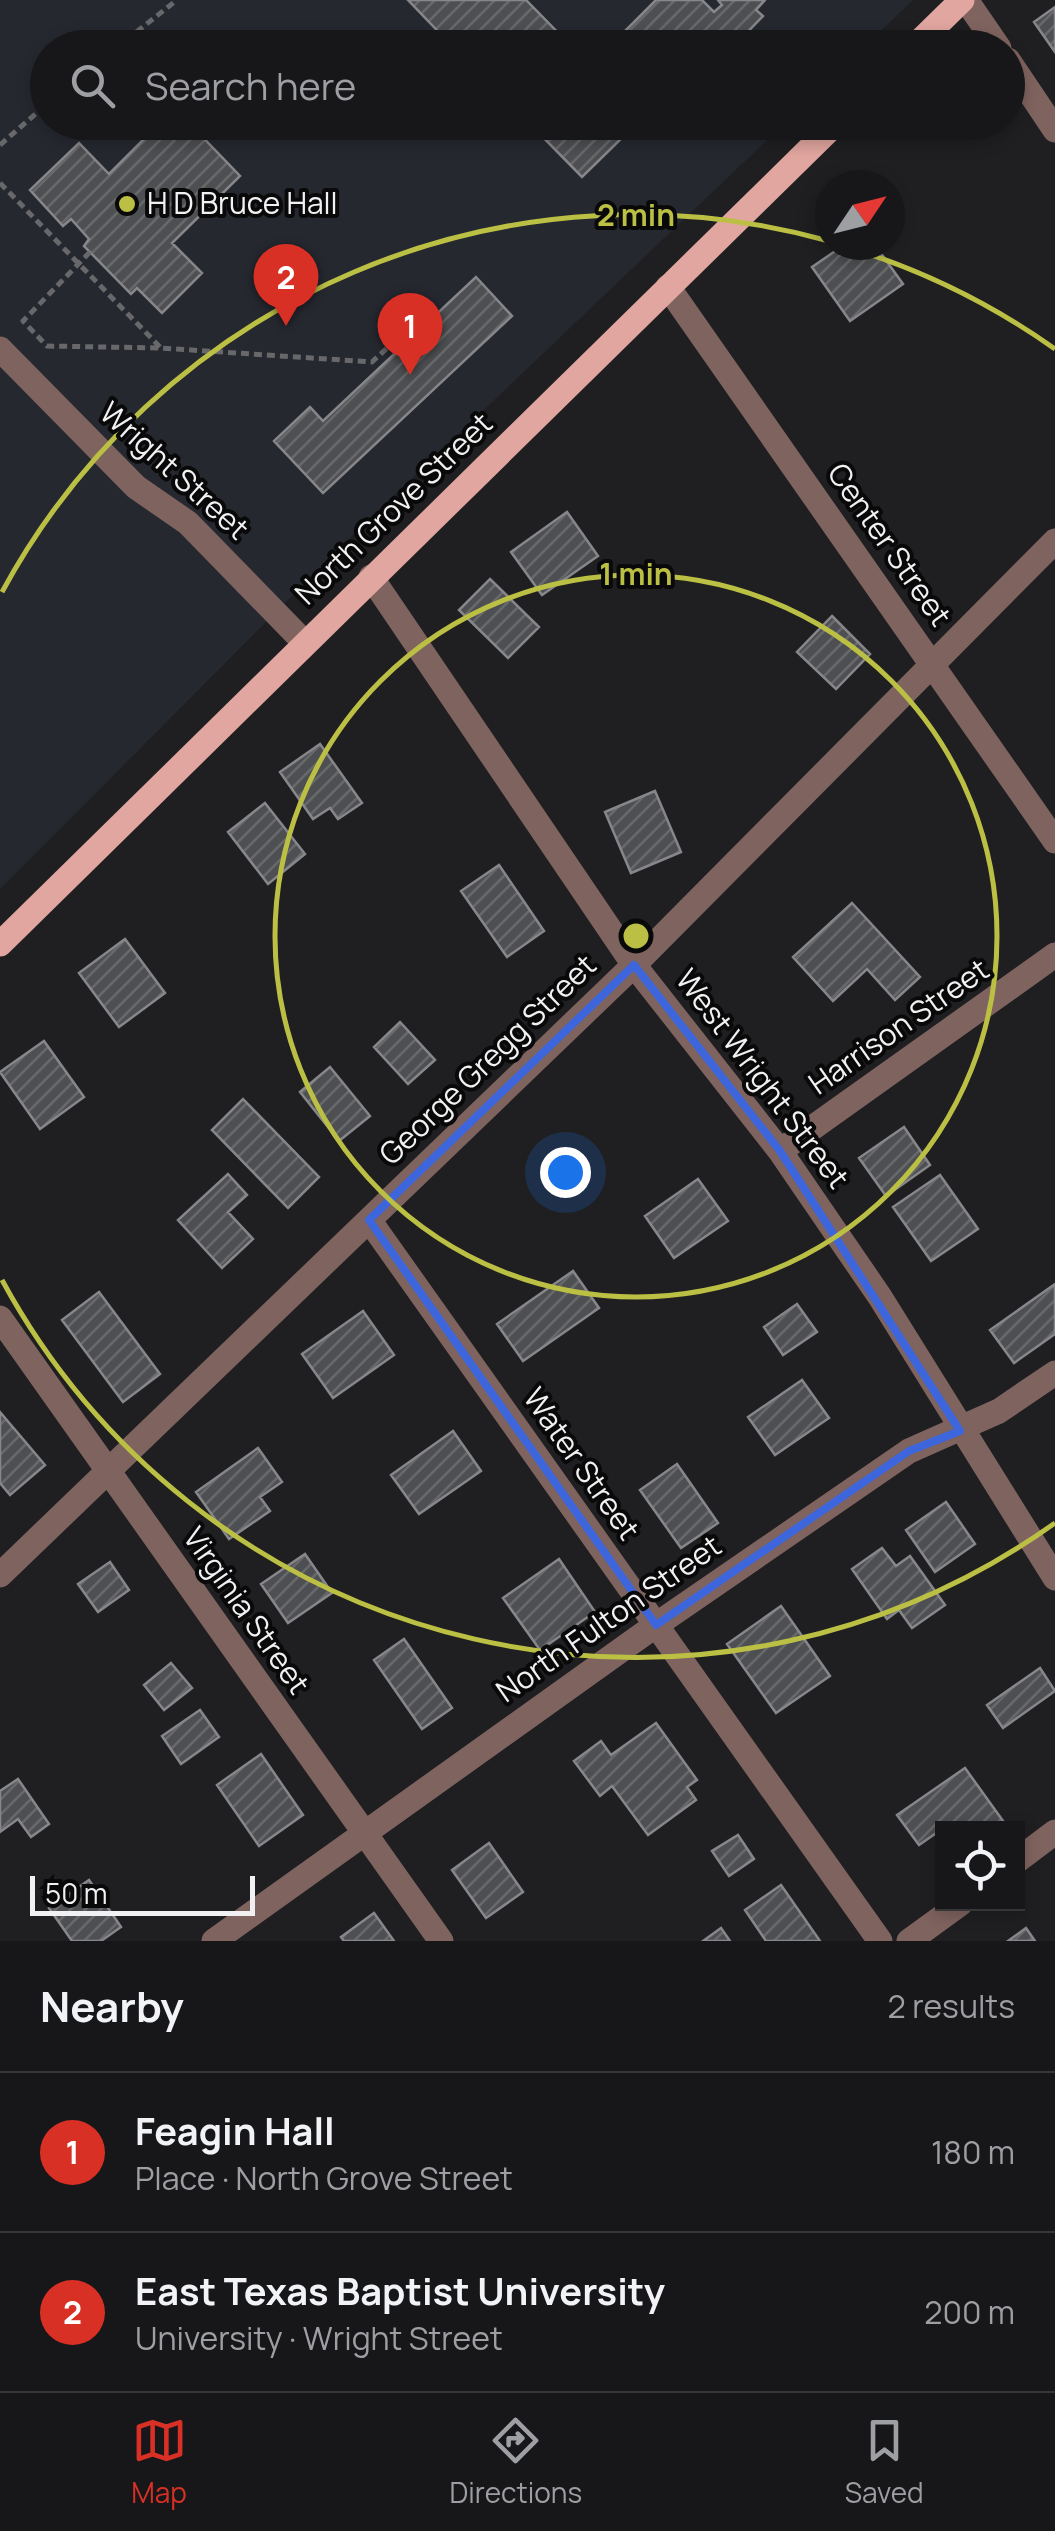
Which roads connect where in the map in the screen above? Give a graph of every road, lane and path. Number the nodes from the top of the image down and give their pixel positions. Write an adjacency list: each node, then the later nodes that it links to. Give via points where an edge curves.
1 (177, 0): 3 (path)
2 (964, 0): 4 (main road); 5 (street)
3 (139, 30)
4 (933, 30)
5 (986, 30)
6 (1025, 85): 8 (street)
7 (30, 119): 10 (path)
8 (1055, 130)
9 (819, 140): 14 (main road, North Grove Street)
10 (0, 145)
11 (0, 184): 13 (path)
12 (90, 252): 13 (path)
13 (78, 266): 16 (path); 16 (path, via 22,322 47,346)
14 (668, 287): 19 (main road, North Grove Street); 21 (street, Center Street)
15 (405, 344): 16 (path, via 399,336 372,362)
16 (161, 348)
17 (0, 349): 20 (street, Wright Street, via 136,487 188,523)
18 (1055, 542): 21 (street, George Gregg Street)
19 (370, 577): 20 (main road, North Grove Street); 25 (street, West Wright Street)
20 (304, 642): 23 (main road, North Grove Street)
21 (930, 662): 22 (street, Center Street); 25 (street, George Gregg Street)
22 (1055, 841)
23 (0, 944)
24 (1055, 956): 26 (street, Harrison Street)
25 (634, 965): 26 (street, West Wright Street); 27 (street, George Gregg Street)
26 (780, 1151): 30 (street, West Wright Street, via 880,1297)
27 (369, 1220): 31 (street, George Gregg Street); 34 (street, Water Street)
28 (0, 1318): 31 (street, Virginia Street)
29 (1055, 1373): 30 (street, North Fulton Street)
30 (960, 1431): 33 (street, West Wright Street); 34 (street, North Fulton Street, via 909,1451)
31 (107, 1470): 32 (street, George Gregg Street); 36 (street, Virginia Street)
32 (0, 1575)
33 (1055, 1578)
34 (656, 1625): 36 (street, North Fulton Street); 41 (street, Water Street)
35 (1055, 1832): 37 (street)
36 (363, 1834): 39 (street, North Fulton Street); 40 (street, Virginia Street)
37 (1025, 1855)
38 (950, 1911): 42 (street)
39 (214, 1941)
40 (441, 1941)
41 (880, 1941)
42 (909, 1941)

